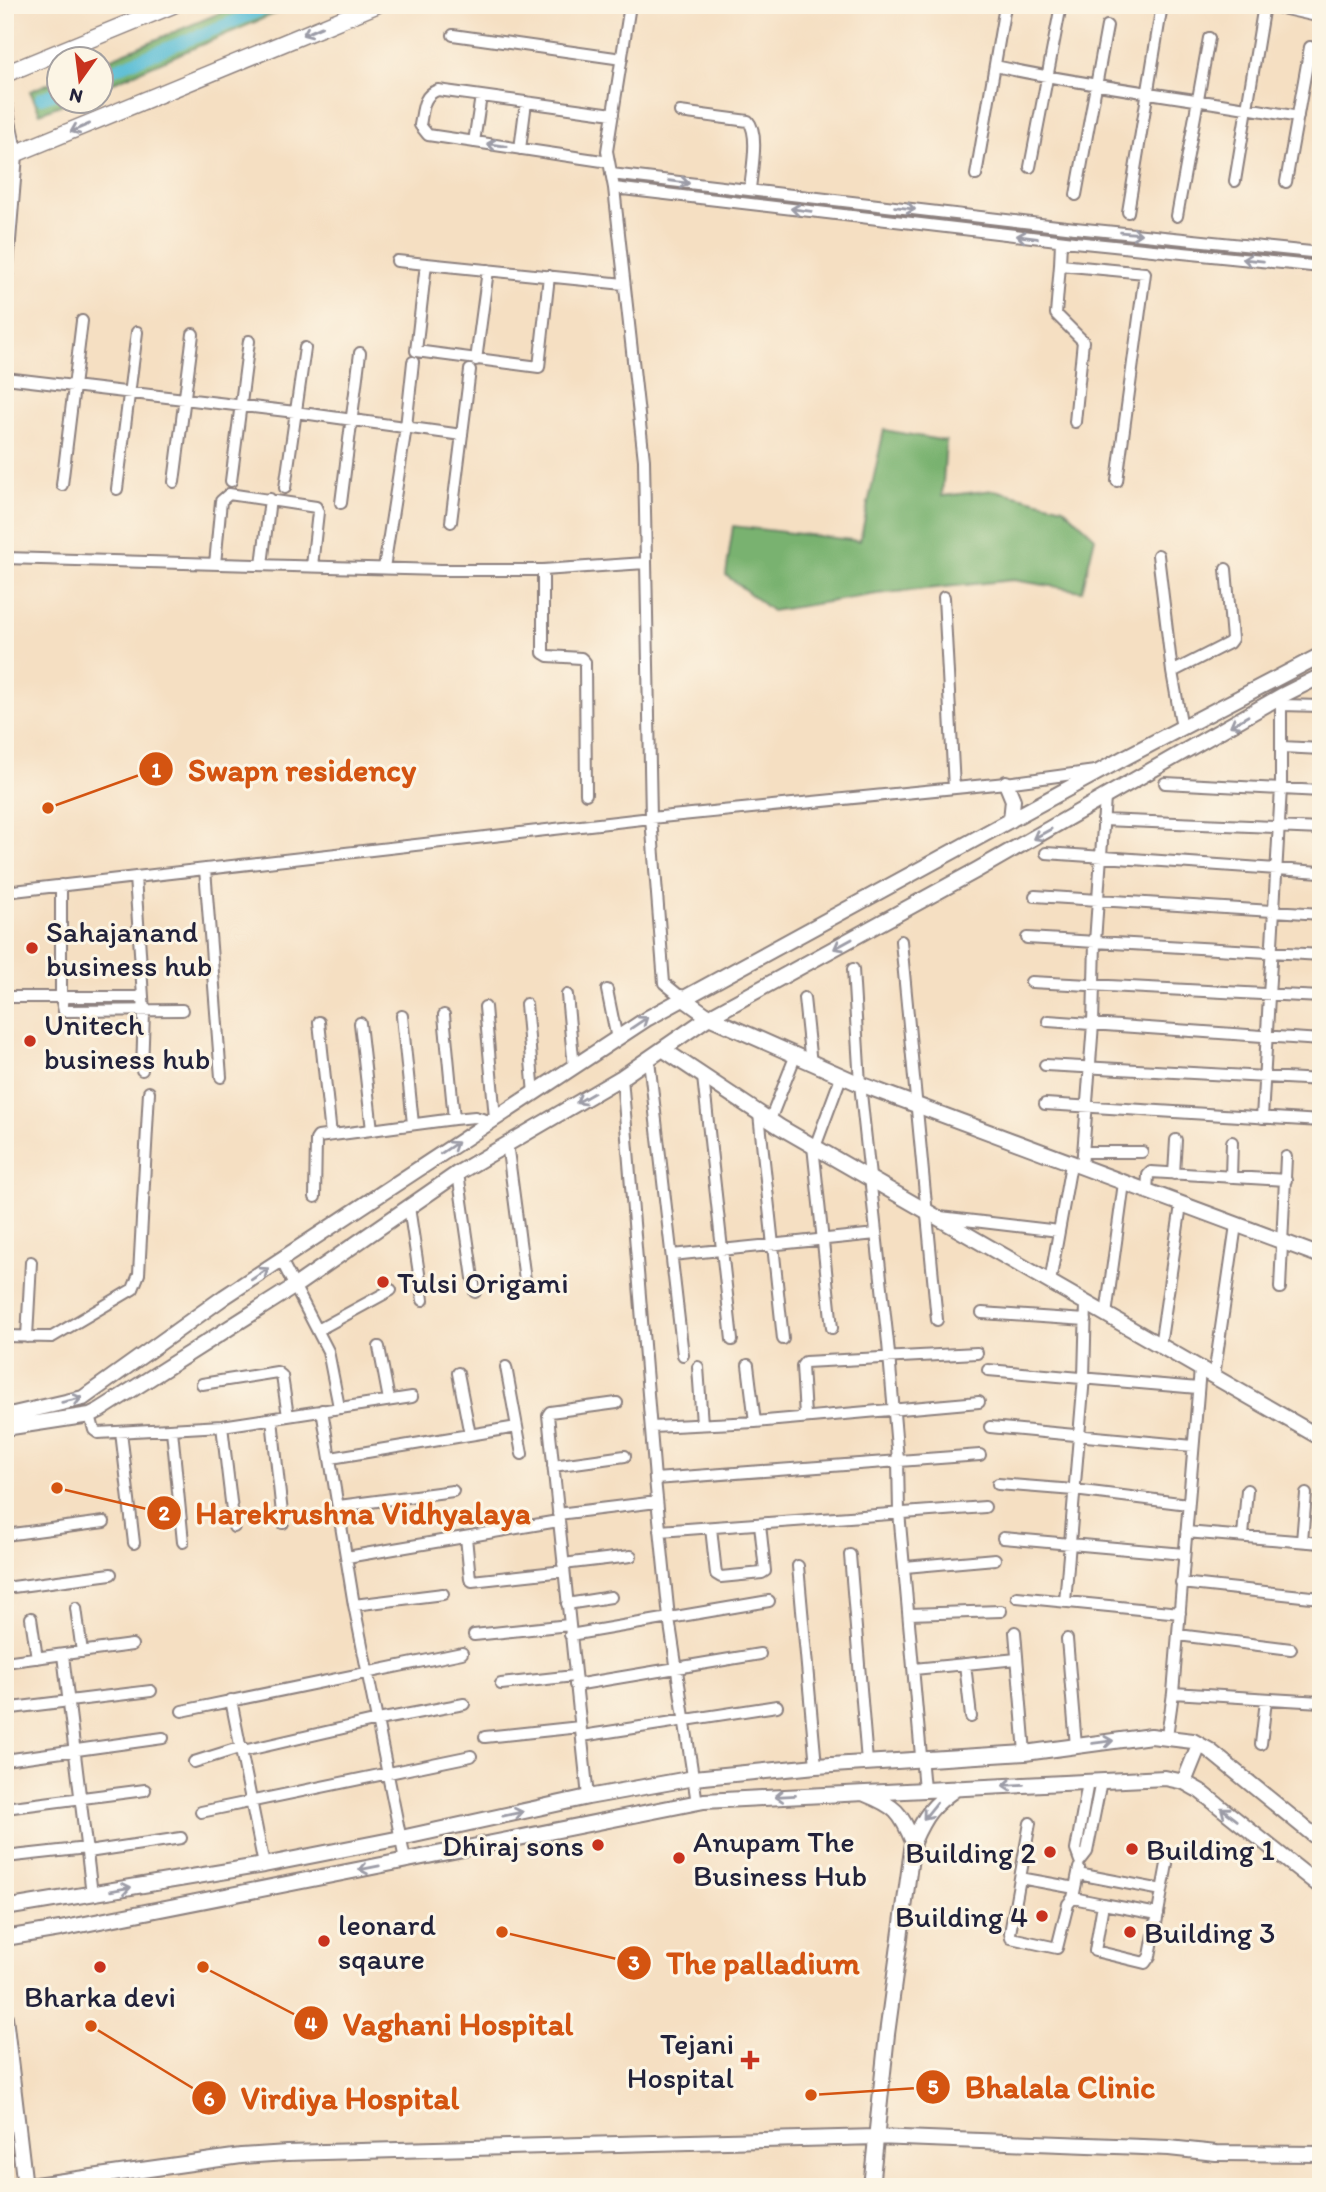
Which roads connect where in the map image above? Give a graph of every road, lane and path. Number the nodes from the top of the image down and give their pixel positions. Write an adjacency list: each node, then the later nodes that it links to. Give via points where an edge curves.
1 (173, 5): 15 (main road)
2 (376, 5): 29 (main road, one-way to 29)
3 (630, 5): 13 (street)
4 (1061, 5): 16 (street)
5 (1162, 5): 18 (street)
6 (1266, 5): 8 (street); 23 (street)
7 (1005, 6): 14 (street)
8 (1321, 17)
9 (1107, 26): 17 (street)
10 (453, 35): 13 (street)
11 (1209, 38): 20 (street)
12 (1310, 47): 26 (street)
13 (622, 59): 25 (street)
14 (995, 66): 16 (street); 33 (street)
15 (5, 74)
16 (1047, 77): 17 (street); 31 (street)
17 (1098, 83): 18 (street); 38 (street)
18 (1148, 92): 20 (street); 39 (street)
19 (481, 96): 21 (street); 27 (street); 27 (street, via 430,92 420,125 428,135)
20 (1199, 100): 23 (street); 40 (street)
21 (526, 102): 25 (street); 28 (street)
22 (5, 107): 29 (street)
23 (1248, 108): 26 (street); 34 (street)
24 (680, 112): 37 (street, via 748,121 754,128)
25 (613, 114): 30 (street)
26 (1298, 117): 35 (street)
27 (474, 142): 28 (street, one-way to 27)
28 (520, 149): 30 (street)
29 (10, 157): 49 (street)
30 (609, 162): 32 (street)
31 (1030, 167)
32 (611, 174): 36 (street); 37 (street, one-way to 37)
33 (976, 175)
34 (1235, 181)
35 (1286, 182)
36 (614, 188): 41 (street, one-way to 36); 50 (street)
37 (750, 190): 42 (street, one-way to 42)
38 (1076, 195)
39 (1128, 212)
40 (1177, 216)
41 (1061, 241): 45 (street); 46 (street, one-way to 41)
42 (1321, 253)
43 (397, 261): 44 (street)
44 (426, 264): 47 (street); 58 (street, via 416,351)
45 (1060, 265): 66 (street, via 1056,314 1083,341); 71 (street, via 1145,273)
46 (1321, 267)
47 (488, 270): 48 (street); 58 (street)
48 (549, 276): 50 (street); 58 (street, via 539,367)
49 (5, 277)
50 (624, 284): 81 (street, via 644,460)
51 (82, 321): 60 (street)
52 (137, 332): 61 (street)
53 (193, 334): 62 (street)
54 (249, 341): 63 (street)
55 (305, 348): 64 (street)
56 (359, 353): 65 (street)
57 (413, 362): 67 (street)
58 (473, 365): 68 (street)
59 (5, 378): 60 (street)
60 (74, 386): 61 (street); 72 (street)
61 (129, 393): 62 (street); 74 (street)
62 (185, 398): 63 (street); 69 (street)
63 (241, 406): 64 (street); 70 (street)
64 (295, 412): 65 (street); 73 (street)
65 (351, 421): 67 (street); 76 (street)
66 (1075, 422)
67 (406, 427): 68 (street); 84 (street)
68 (462, 435): 77 (street)
69 (174, 481)
70 (231, 481)
71 (1118, 481)
72 (62, 485)
73 (285, 488)
74 (117, 489)
75 (270, 499): 80 (street, via 223,497); 82 (street); 83 (street, via 318,509)
76 (341, 503)
77 (451, 522)
78 (1158, 555): 89 (street)
79 (5, 558): 80 (street)
80 (215, 564): 82 (street)
81 (645, 564): 86 (street); 106 (street)
82 (262, 565): 83 (street)
83 (312, 566): 84 (street)
84 (384, 568): 86 (street)
85 (1226, 569): 89 (street, via 1233,639)
86 (543, 570): 104 (street, via 543,653 585,662)
87 (944, 597): 101 (street)
88 (1321, 655): 93 (street)
89 (1172, 672): 93 (street)
90 (1321, 677): 91 (street)
91 (1281, 700): 92 (street); 94 (street); 98 (street, one-way to 98)
92 (1321, 706)
93 (1181, 728): 96 (street)
94 (1282, 747): 95 (street); 102 (street)
95 (1321, 749)
96 (1124, 758): 97 (street); 98 (street)
97 (1106, 769): 99 (street); 107 (street)
98 (1139, 779): 105 (street)
99 (1006, 783): 101 (street); 107 (street, via 1013,800)
100 (1165, 783): 102 (street)
101 (954, 788): 106 (street)
102 (1281, 788): 103 (street); 109 (street)
103 (1321, 791)
104 (586, 794)
105 (1105, 798): 108 (street); 146 (street, one-way to 146)
106 (651, 817): 113 (street); 137 (street, via 664,983)
107 (1011, 820): 137 (street)
108 (1103, 820): 109 (street); 112 (street)
109 (1279, 827): 110 (street); 114 (street)
110 (1321, 829)
111 (1046, 853): 112 (street)
112 (1100, 856): 114 (street); 120 (street)
113 (205, 869): 116 (street); 163 (street)
114 (1275, 870): 115 (street); 121 (street)
115 (1321, 872)
116 (135, 877): 117 (street); 136 (street)
117 (61, 885): 118 (street); 135 (street)
118 (5, 892)
119 (1034, 896): 120 (street)
120 (1098, 899): 121 (street); 125 (street)
121 (1273, 912): 122 (street); 126 (street)
122 (1321, 914)
123 (1027, 938): 125 (street)
124 (901, 941): 172 (street)
125 (1095, 942): 126 (street); 130 (street)
126 (1271, 952): 127 (street); 133 (street)
127 (1321, 955)
128 (853, 969): 168 (street)
129 (1031, 982): 130 (street)
130 (1094, 985): 133 (street); 150 (street)
131 (607, 990): 152 (street)
132 (567, 995): 159 (street)
133 (1269, 995): 139 (street); 151 (street)
134 (5, 997): 135 (street)
135 (61, 997): 136 (street); 143 (street, via 65,1012)
136 (143, 997): 143 (street)
137 (681, 998): 146 (street); 152 (street, one-way to 137)
138 (804, 998): 157 (street)
139 (1321, 998)
140 (526, 1004): 170 (street)
141 (485, 1007): 177 (street)
142 (182, 1010): 143 (street)
143 (144, 1012): 161 (street)
144 (444, 1015): 176 (street)
145 (402, 1016): 179 (street)
146 (709, 1017): 154 (street); 155 (street)
147 (1048, 1021): 150 (street)
148 (319, 1023): 181 (street)
149 (360, 1023): 180 (street)
150 (1093, 1024): 151 (street); 160 (street)
151 (1268, 1038): 153 (street); 166 (street)
152 (617, 1039): 159 (street)
153 (1321, 1040)
154 (664, 1050): 156 (street); 165 (street)
155 (795, 1057): 157 (street); 174 (street)
156 (649, 1060): 164 (street); 208 (street)
157 (811, 1064): 162 (street)
158 (1045, 1065): 160 (street)
159 (574, 1068): 170 (street)
160 (1090, 1068): 166 (street); 173 (street)
161 (142, 1070)
162 (841, 1076): 168 (street); 185 (street)
163 (221, 1077)
164 (622, 1077): 184 (street, one-way to 184); 262 (street)
165 (703, 1077): 174 (street); 207 (street)
166 (1265, 1078): 167 (street); 175 (street)
167 (1321, 1080)
168 (860, 1084): 172 (street); 193 (street)
169 (149, 1093): 227 (street, via 136,1284 56,1335)
170 (534, 1094): 177 (street)
171 (1045, 1104): 173 (street)
172 (915, 1105): 189 (street); 200 (street)
173 (1086, 1108): 175 (street); 186 (street)
174 (764, 1117): 185 (street); 206 (street)
175 (1262, 1118): 178 (street)
176 (454, 1119): 177 (street); 179 (street)
177 (493, 1119): 210 (street, one-way to 177)
178 (1321, 1121)
179 (412, 1125): 180 (street)
180 (372, 1130): 181 (street)
181 (331, 1135): 197 (street, via 316,1139)
182 (1176, 1140): 191 (street)
183 (1232, 1142): 192 (street)
184 (508, 1143): 190 (street); 212 (street)
185 (814, 1146): 193 (street); 204 (street)
186 (1083, 1152): 187 (street); 189 (street)
187 (1142, 1152)
188 (1286, 1157): 194 (street)
189 (1076, 1165): 195 (street); 202 (street)
190 (458, 1173): 199 (street); 217 (street)
191 (1174, 1174): 192 (street); 196 (street, via 1149,1173)
192 (1231, 1177): 194 (street)
193 (870, 1178): 200 (street); 203 (street)
194 (1286, 1180): 205 (street)
195 (1124, 1183): 196 (street); 221 (street)
196 (1147, 1192): 198 (street)
197 (315, 1197)
198 (1181, 1205): 201 (street); 230 (street)
199 (409, 1207): 214 (street); 218 (street)
200 (930, 1214): 202 (street); 213 (street); 222 (street)
201 (1236, 1225): 205 (street); 241 (street)
202 (1059, 1231): 213 (street)
203 (876, 1234): 204 (street); 234 (street)
204 (823, 1240): 206 (street); 224 (street)
205 (1283, 1242): 209 (street); 215 (street)
206 (773, 1245): 207 (street); 228 (street)
207 (723, 1251): 208 (street); 229 (street)
208 (672, 1255): 233 (street)
209 (1321, 1256)
210 (281, 1260): 214 (street); 253 (street, one-way to 210, via 83,1398)
211 (32, 1262): 227 (street)
212 (525, 1280)
213 (1050, 1282): 219 (street)
214 (295, 1286): 225 (street); 252 (street)
215 (1280, 1288)
216 (391, 1290): 225 (street)
217 (475, 1292)
218 (423, 1300)
219 (1086, 1304): 221 (street); 223 (street)
220 (982, 1313): 223 (street)
221 (1106, 1315): 230 (street)
222 (937, 1320)
223 (1086, 1320): 242 (street)
224 (832, 1328)
225 (318, 1330): 249 (street, via 328,1351)
226 (5, 1336): 227 (street)
227 (27, 1337)
228 (782, 1339)
229 (732, 1340)
230 (1160, 1346): 238 (street)
231 (379, 1347): 246 (street)
232 (977, 1353): 234 (street)
233 (683, 1355)
234 (889, 1356): 250 (street); 255 (street, via 803,1363)
235 (748, 1365): 257 (street)
236 (506, 1367): 261 (street)
237 (698, 1367): 258 (street)
238 (1200, 1369): 241 (street); 244 (street)
239 (988, 1370): 242 (street)
240 (458, 1373): 267 (street)
241 (1214, 1376): 268 (street)
242 (1084, 1377): 244 (street); 266 (street)
243 (202, 1384): 254 (street, via 277,1371 282,1376)
244 (1198, 1388): 269 (street)
245 (412, 1397): 246 (street)
246 (389, 1400): 249 (street)
247 (979, 1402): 250 (street)
248 (617, 1403): 275 (street, via 549,1413)
249 (339, 1407): 251 (street)
250 (893, 1409): 255 (street); 274 (street)
251 (322, 1410): 254 (street); 273 (street)
252 (90, 1415): 260 (street); 265 (street, via 98,1433)
253 (5, 1416)
254 (288, 1416): 256 (street)
255 (805, 1416): 257 (street)
256 (272, 1419): 259 (street); 289 (street)
257 (755, 1422): 258 (street)
258 (702, 1424): 262 (street)
259 (222, 1426): 264 (street); 291 (street)
260 (5, 1427)
261 (517, 1427): 267 (street); 270 (street)
262 (652, 1427): 276 (street)
263 (990, 1427): 266 (street)
264 (172, 1430): 265 (street); 300 (street)
265 (121, 1432): 301 (street)
266 (1079, 1434): 269 (street); 278 (street)
267 (470, 1435): 273 (street)
268 (1321, 1438)
269 (1193, 1446): 283 (street)
270 (522, 1454)
271 (980, 1455): 274 (street)
272 (625, 1456): 275 (street)
273 (331, 1458): 284 (street)
274 (898, 1460): 276 (street); 286 (street)
275 (553, 1465): 287 (street)
276 (655, 1479): 282 (street)
277 (998, 1484): 278 (street)
278 (1074, 1490): 283 (street); 303 (street)
279 (1247, 1490): 296 (street)
280 (453, 1491): 284 (street)
281 (1306, 1494): 299 (street)
282 (657, 1502): 287 (street); 293 (street)
283 (1188, 1504): 294 (street)
284 (339, 1506): 307 (street)
285 (985, 1507): 286 (street)
286 (899, 1512): 290 (street); 311 (street)
287 (558, 1517): 297 (street); 310 (street)
288 (104, 1522): 295 (street)
289 (283, 1523)
290 (760, 1524): 292 (street); 292 (street, via 765,1571 721,1577 716,1574)
291 (234, 1527)
292 (711, 1528): 293 (street)
293 (660, 1531): 328 (street)
294 (1186, 1532): 296 (street); 304 (street)
295 (5, 1535)
296 (1243, 1536): 299 (street)
297 (466, 1537): 307 (street); 310 (street, via 472,1581)
298 (1003, 1538): 303 (street)
299 (1302, 1541): 302 (street)
300 (184, 1542)
301 (134, 1543)
302 (1321, 1543)
303 (1069, 1545): 304 (street); 320 (street)
304 (1184, 1554): 313 (street)
305 (850, 1555): 377 (street)
306 (631, 1556): 310 (street)
307 (346, 1557): 322 (street)
308 (995, 1559): 311 (street)
309 (798, 1566): 379 (street)
310 (563, 1567): 321 (street)
311 (905, 1567): 326 (street)
312 (111, 1574): 314 (street)
313 (1181, 1583): 318 (street); 325 (street)
314 (5, 1588)
315 (443, 1594): 322 (street)
316 (611, 1597): 321 (street)
317 (1017, 1597): 320 (street)
318 (1321, 1598)
319 (769, 1601): 328 (street)
320 (1065, 1602): 325 (street)
321 (567, 1604): 329 (street)
322 (354, 1605): 346 (street)
323 (76, 1608): 336 (street)
324 (1001, 1611): 326 (street)
325 (1180, 1613): 332 (street)
326 (909, 1614): 344 (street)
327 (31, 1618): 340 (street)
328 (669, 1618): 329 (street); 345 (street)
329 (569, 1630): 331 (street); 347 (street)
330 (1016, 1632): 341 (street)
331 (474, 1635)
332 (1178, 1635): 335 (street); 350 (street)
333 (1067, 1639): 368 (street)
334 (132, 1645): 336 (street)
335 (1291, 1649)
336 (82, 1652): 339 (street)
337 (462, 1653): 346 (street)
338 (760, 1654): 345 (street)
339 (63, 1655): 340 (street); 353 (street)
340 (37, 1658): 342 (street)
341 (1017, 1659): 343 (street); 371 (street)
342 (12, 1661)
343 (965, 1664): 344 (street); 359 (street)
344 (915, 1669): 375 (street)
345 (677, 1670): 347 (street); 361 (street)
346 (368, 1671): 351 (street); 360 (street)
347 (575, 1681): 348 (street); 362 (street)
348 (501, 1684)
349 (150, 1691): 353 (street)
350 (1173, 1693): 352 (street); 363 (street)
351 (231, 1699): 358 (street); 369 (street)
352 (1266, 1700): 354 (street); 366 (street)
353 (70, 1702): 357 (street); 370 (street)
354 (1321, 1702)
355 (464, 1704): 360 (street)
356 (777, 1706): 361 (street)
357 (12, 1708)
358 (182, 1711)
359 (971, 1717)
360 (378, 1720): 369 (street); 380 (street)
361 (684, 1720): 362 (street); 381 (street)
362 (581, 1731): 364 (street); 388 (street)
363 (1167, 1736): 367 (street); 368 (street, one-way to 363)
364 (485, 1737)
365 (163, 1738): 370 (street)
366 (1261, 1744)
367 (1199, 1745): 383 (street); 398 (street)
368 (1076, 1746): 371 (street)
369 (242, 1749): 376 (street); 390 (street)
370 (76, 1750): 374 (street); 389 (street)
371 (1025, 1753): 375 (street)
372 (471, 1756): 380 (street)
373 (1321, 1759): 378 (street)
374 (5, 1760)
375 (923, 1760): 377 (street); 386 (street)
376 (194, 1762)
377 (867, 1762): 379 (street)
378 (1321, 1765)
379 (816, 1766): 381 (street)
380 (388, 1772): 390 (street); 396 (street)
381 (694, 1779): 388 (street); 391 (street)
382 (1094, 1781): 383 (street, via 1165,1778); 384 (street, one-way to 384); 404 (street, via 1087,1852)
383 (1184, 1782): 406 (street, one-way to 383)
384 (957, 1788): 386 (street); 397 (street, one-way to 397, via 923,1817)
385 (145, 1790): 389 (street)
386 (924, 1790): 387 (street)
387 (862, 1793): 391 (street, one-way to 391); 397 (street, via 891,1805 904,1819)
388 (588, 1797): 396 (street, one-way to 388)
389 (82, 1799): 392 (street); 399 (street)
390 (252, 1801): 393 (street); 403 (street)
391 (697, 1802): 401 (street)
392 (5, 1808)
393 (201, 1812)
394 (1030, 1823): 405 (street)
395 (181, 1838): 399 (street)
396 (401, 1838): 401 (street); 403 (street)
397 (913, 1842): 415 (street)
398 (1321, 1842)
399 (87, 1850): 400 (street); 409 (street)
400 (5, 1857)
401 (405, 1860): 413 (street, one-way to 413)
402 (1167, 1864): 407 (street)
403 (264, 1865): 409 (street, one-way to 403)
404 (1078, 1874): 407 (street); 408 (street)
405 (1020, 1878): 408 (street); 408 (street, via 1011,1938 1057,1948)
406 (1321, 1887)
407 (1162, 1890): 412 (street)
408 (1074, 1893): 410 (street)
409 (92, 1894): 411 (street)
410 (1103, 1904): 412 (street); 412 (street, via 1096,1951 1145,1963)
411 (5, 1908)
412 (1158, 1914)
413 (5, 1938)
414 (5, 2017): 417 (street)
415 (876, 2137): 416 (street); 417 (street, via 288,2152); 418 (street)
416 (1321, 2154)
417 (24, 2187)
418 (871, 2187)

